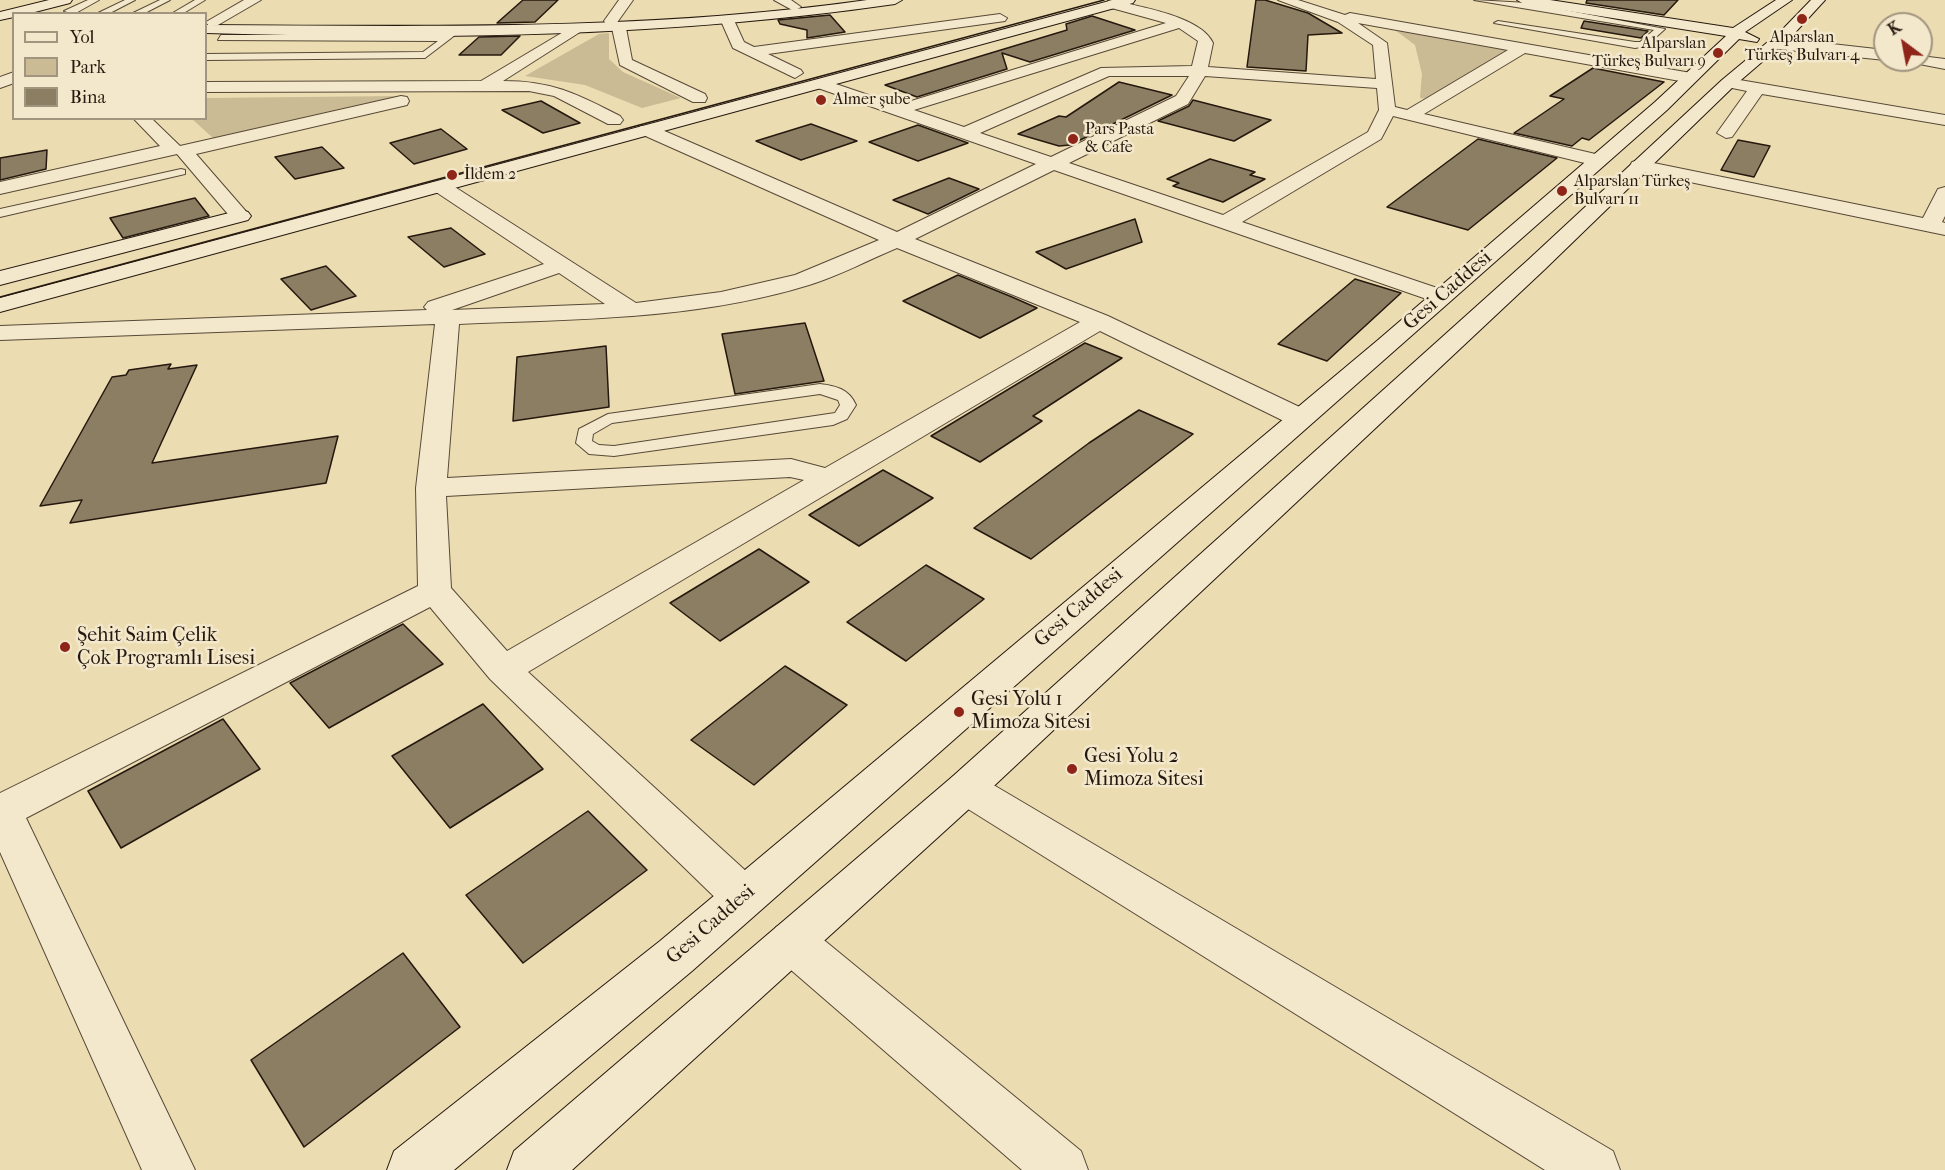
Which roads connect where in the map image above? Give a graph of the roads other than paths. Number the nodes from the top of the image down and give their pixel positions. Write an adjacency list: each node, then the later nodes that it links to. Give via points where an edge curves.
1 (39, 0): 22 (street)
2 (46, 0): 22 (street)
3 (65, 0): 22 (street)
4 (95, 0): 23 (lane)
5 (131, 0): 24 (lane)
6 (166, 0): 25 (lane)
7 (201, 0): 26 (lane)
8 (254, 0): 30 (street)
9 (626, 0): 32 (street)
10 (848, 0): 20 (street)
11 (895, 0): 28 (street)
12 (1066, 0): 27 (street)
13 (1285, 0): 21 (street)
14 (1478, 0): 29 (lane, via 1661,29 1643,44 1635,45)
15 (1524, 0): 35 (street)
16 (1560, 0): 35 (street)
17 (1785, 0): 35 (street, Gesi Caddesi)
18 (1818, 0): 37 (street, Gesi Caddesi)
19 (1121, 2): 31 (street); 46 (street)
20 (788, 4): 32 (street)
21 (1326, 8): 38 (street); 47 (street, via 1380,43)
22 (1, 10)
23 (69, 12)
24 (104, 12)
25 (139, 12)
26 (179, 12)
27 (1000, 18): 40 (street); 44 (street)
28 (728, 21): 32 (street); 40 (street, via 738,45)
29 (1498, 23)
30 (208, 24): 32 (street); 33 (street)
31 (1179, 24): 43 (street, via 1204,40 1206,48); 53 (street)
32 (615, 25): 34 (street); 52 (street, via 625,62)
33 (235, 29): 36 (street); 36 (lane, via 217,41)
34 (575, 30): 36 (street); 50 (street)
35 (1738, 30): 37 (street, via 1754,39); 45 (street, Gesi Caddesi)
36 (453, 34): 42 (lane, via 425,55)
37 (1780, 40): 39 (street); 41 (street); 48 (street, Gesi Caddesi)
38 (1522, 48): 45 (street); 55 (street)
39 (1873, 48)
40 (750, 52): 44 (street)
41 (1873, 53)
42 (207, 57)
43 (1200, 71): 47 (street); 61 (street, via 1107,71); 65 (street, via 1189,93 1173,106)
44 (795, 73): 52 (street)
45 (1691, 78): 64 (street, Gesi Caddesi)
46 (821, 84): 53 (street); 60 (street)
47 (1385, 84): 54 (street)
48 (1743, 85): 58 (street); 62 (street); 66 (street, Gesi Caddesi)
49 (465, 86): 50 (street); 51 (street); 63 (street)
50 (484, 86): 57 (street, via 551,90)
51 (207, 87)
52 (699, 98): 57 (street)
53 (898, 110): 61 (street)
54 (1388, 110): 55 (street); 74 (street, via 1374,135)
55 (1410, 115): 64 (street)
56 (143, 120): 63 (street)
57 (614, 120): 59 (street)
58 (1945, 120)
59 (591, 126)
60 (647, 130): 68 (street); 76 (street)
61 (965, 133): 65 (street)
62 (1726, 133)
63 (178, 150): 69 (street); 73 (street)
64 (1597, 160): 79 (street, Gesi Caddesi)
65 (1051, 163): 74 (street); 76 (street)
66 (1639, 166): 75 (street); 92 (street, Gesi Caddesi)
67 (181, 172): 72 (lane)
68 (440, 186): 77 (street); 80 (street)
69 (0, 188)
70 (1945, 193): 75 (street)
71 (263, 211): 73 (street)
72 (0, 213)
73 (240, 216): 78 (street)
74 (1225, 223): 79 (street)
75 (1937, 228)
76 (897, 240): 81 (street, via 776,287 693,304); 84 (street)
77 (562, 266): 81 (street); 83 (street)
78 (0, 278)
79 (1441, 297): 86 (street, Gesi Caddesi)
80 (0, 304)
81 (632, 310): 82 (street)
82 (448, 317): 83 (street); 89 (street)
83 (401, 319): 85 (street)
84 (1099, 321): 86 (street); 88 (street)
85 (0, 333)
86 (1300, 418): 94 (street, Gesi Caddesi)
87 (610, 464): 87 (lane, via 832,420 841,416 848,405 843,395 820,389 608,419 585,432 584,443 604,452); 88 (street, via 791,468); 89 (street)
88 (832, 479): 91 (street)
89 (430, 488): 90 (street)
90 (435, 591): 91 (street); 93 (street)
91 (503, 670): 94 (street)
92 (966, 788): 95 (street, Gesi Caddesi); 100 (street)
93 (1, 812): 97 (street)
94 (744, 897): 98 (street, Gesi Caddesi)
95 (792, 942): 96 (street, Gesi Caddesi); 99 (street)
96 (544, 1167)
97 (169, 1170)
98 (413, 1170)
99 (1062, 1170)
100 (1594, 1170)

